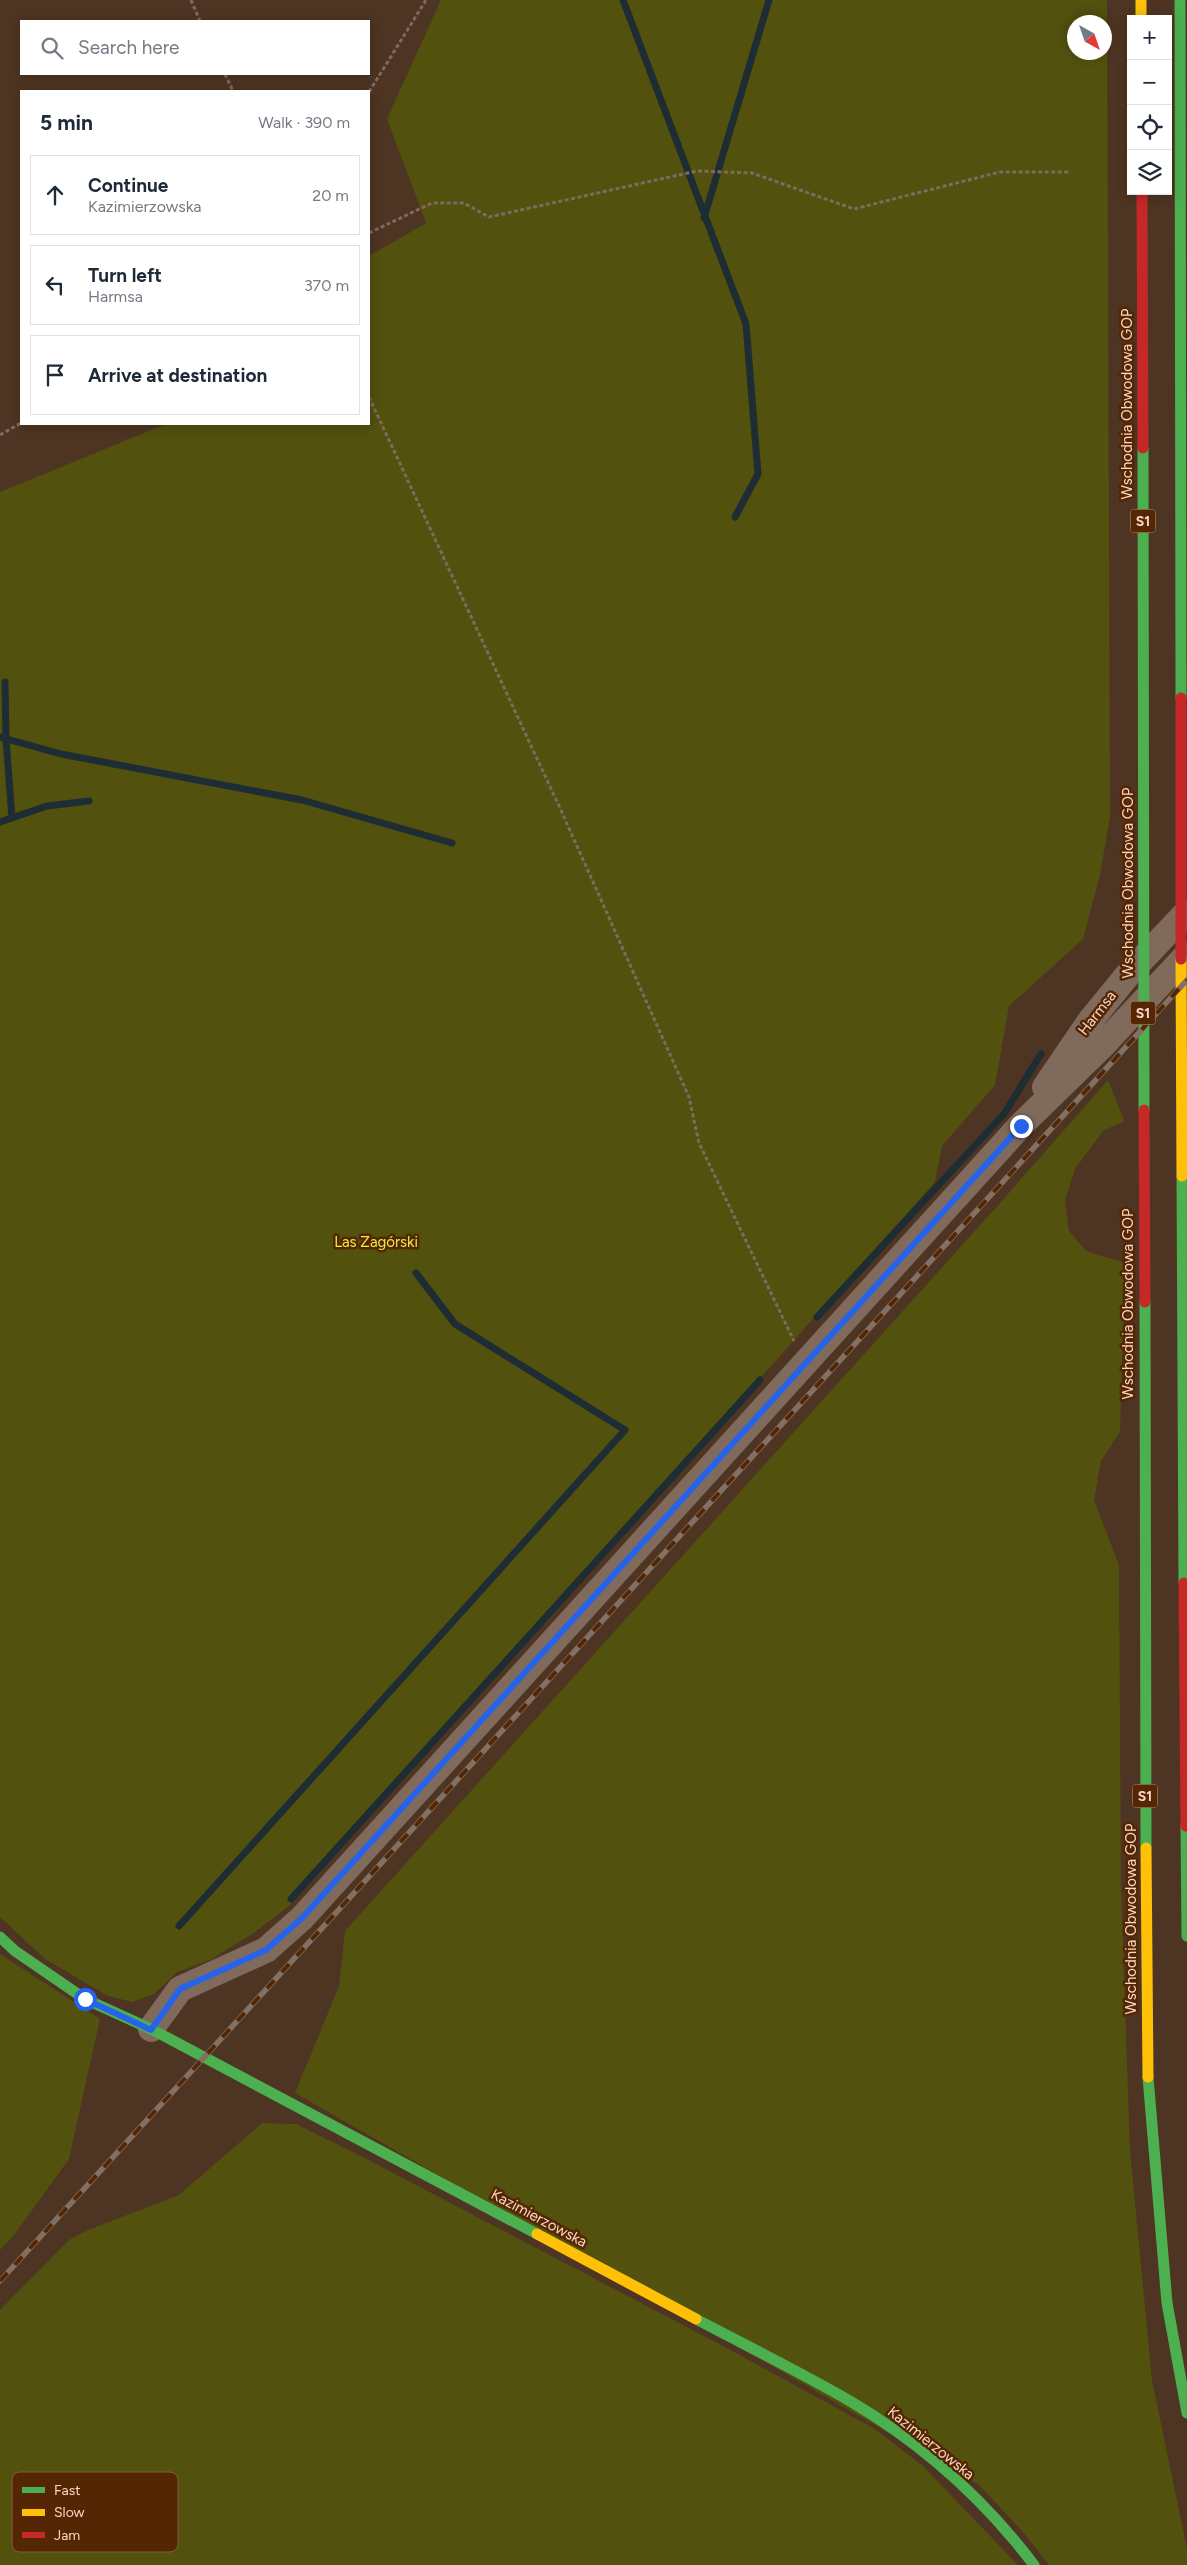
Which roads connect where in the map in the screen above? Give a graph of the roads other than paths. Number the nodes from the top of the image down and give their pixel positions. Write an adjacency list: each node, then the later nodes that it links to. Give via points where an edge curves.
1 (1141, 0): 3 (main road)
2 (1180, 0): 8 (main road, via 1180,832)
3 (1141, 15)
4 (1142, 195): 11 (main road, Wschodnia Obwodowa GOP / S1, via 1147,2065 1167,2303)
5 (1187, 912): 7 (street, Harmsa, via 1130,972 1090,1021)
6 (1187, 955): 7 (street, Harmsa)
7 (1021, 1126): 10 (street, Harmsa, via 302,1918 266,1950 180,1989)
8 (1187, 1936)
9 (0, 1937): 10 (main road, Kazimierzowska, via 85,1999)
10 (151, 2030): 12 (main road, Kazimierzowska, via 850,2401 908,2439 952,2477)
11 (1187, 2413)
12 (1034, 2565)

